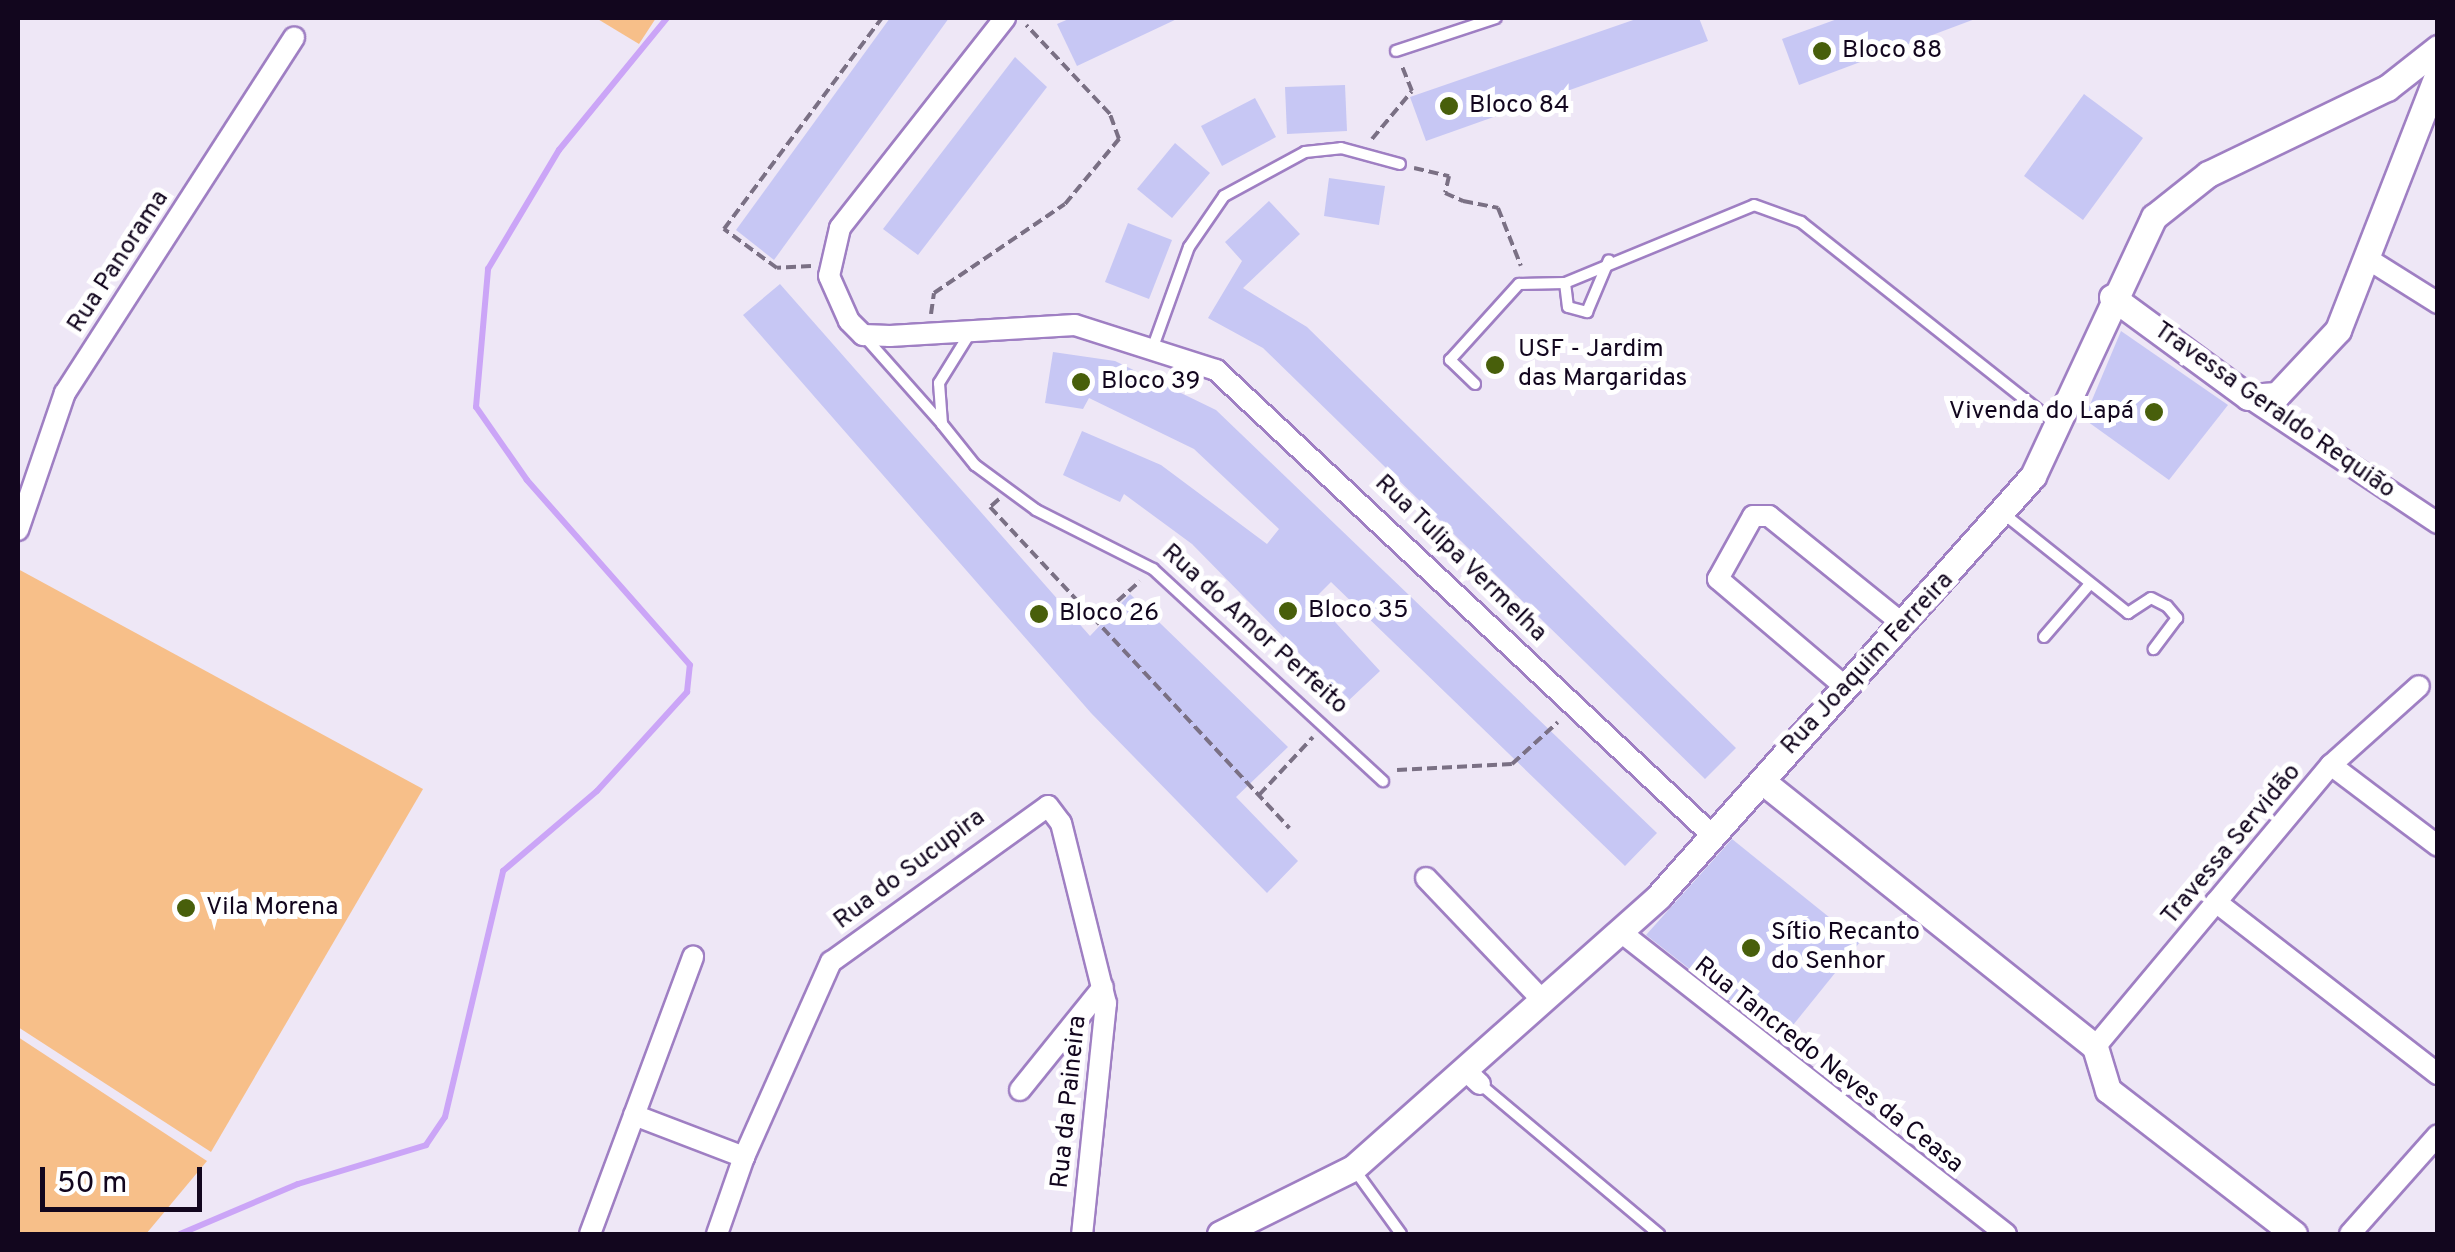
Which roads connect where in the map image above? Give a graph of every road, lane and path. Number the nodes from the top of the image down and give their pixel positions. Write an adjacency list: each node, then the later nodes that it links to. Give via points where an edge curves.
1 (882, 18): 14 (path, via 724,230 777,268)
2 (1005, 18): 14 (street, via 840,228)
3 (1019, 18): 19 (path, via 1110,114 1119,139 1065,204 934,293)
4 (1496, 18): 7 (lane)
5 (294, 37): 29 (street, Rua Panorama, via 64,393)
6 (2438, 48): 16 (street, Rua Joaquim Ferreira, via 2387,88 2176,198 2140,238)
7 (1396, 52): 9 (path, via 1412,91 1383,115)
8 (2438, 74): 11 (street)
9 (1367, 153): 10 (lane); 21 (lane, via 1306,152 1224,196 1189,247)
10 (1400, 164): 13 (path, via 1449,176 1445,193 1498,208)
11 (2368, 258): 17 (street); 23 (street, via 2338,330 2300,377 2278,395)
12 (1610, 260): 15 (lane); 15 (lane, via 1586,312 1568,307); 25 (lane, via 1743,206 1784,212)
13 (1521, 267)
14 (830, 268): 20 (street, Rua do Amor Perfeito, via 840,306)
15 (1565, 283): 22 (lane, via 1520,284 1491,312 1450,360)
16 (2112, 297): 23 (street, Travessa Geraldo Requião); 25 (street, Rua Joaquim Ferreira)
17 (2438, 304)
18 (974, 329): 19 (street, Rua Tulipa Vermelha); 21 (street, Rua Tulipa Vermelha, via 1075,324); 24 (lane, via 944,366)
19 (928, 334): 20 (street, Rua Tulipa Vermelha)
20 (863, 335): 24 (lane, Rua do Amor Perfeito)
21 (1154, 344): 38 (street, Rua Tulipa Vermelha, via 1247,395)
22 (1474, 384)
23 (2248, 397): 28 (street, Travessa Geraldo Requião)
24 (942, 424): 30 (lane, Rua do Amor Perfeito, via 1006,492)
25 (2061, 427): 27 (street, Rua Joaquim Ferreira)
26 (990, 506): 32 (path)
27 (2004, 514): 31 (lane); 33 (street, Rua Joaquim Ferreira)
28 (2438, 523)
29 (18, 530)
30 (1153, 569): 32 (path); 39 (lane, Rua do Amor Perfeito)
31 (2089, 585): 34 (lane); 35 (lane, via 2128,612 2152,598 2172,610 2176,618)
32 (1095, 620): 43 (path)
33 (1903, 624): 36 (street, Rua Joaquim Ferreira); 36 (street, via 1761,512 1718,566 1718,578)
34 (2044, 638)
35 (2154, 650)
36 (1843, 685): 42 (street, Rua Joaquim Ferreira)
37 (2419, 686): 40 (street, Travessa Servidão)
38 (1576, 704): 41 (path, via 1518,762 1404,764); 46 (street, Rua Tulipa Vermelha)
39 (1323, 726): 41 (lane, Rua do Amor Perfeito); 43 (path)
40 (2331, 765): 47 (street); 49 (street, Travessa Servidão)
41 (1382, 781)
42 (1762, 781): 46 (street, Rua Joaquim Ferreira); 54 (street)
43 (1259, 795): 45 (path)
44 (1048, 806): 52 (street, Rua da Paineira, via 1061,823); 60 (street, Rua do Sucupira, via 831,962)
45 (1289, 828)
46 (1714, 836): 50 (street, Rua Joaquim Ferreira)
47 (2438, 846)
48 (1426, 878): 53 (street)
49 (2216, 902): 54 (street, Travessa Servidão); 55 (street)
50 (1622, 934): 53 (street, Rua Joaquim Ferreira); 68 (street, Rua Tancredo Neves da Ceasa)
51 (693, 957): 58 (street)
52 (1104, 986): 57 (street); 64 (street, Rua da Paineira, via 1104,1070)
53 (1544, 1001): 56 (street, Rua Joaquim Ferreira)
54 (2095, 1047): 69 (street, via 2108,1090)
55 (2438, 1074)
56 (1473, 1078): 61 (street, Rua Joaquim Ferreira); 67 (lane)
57 (1020, 1090)
58 (634, 1116): 60 (street); 62 (street)
59 (2438, 1135): 70 (street)
60 (744, 1157): 63 (street, Rua do Sucupira)
61 (1354, 1168): 65 (street, Rua Joaquim Ferreira); 66 (lane)
62 (590, 1234)
63 (718, 1234)
64 (1082, 1234)
65 (1220, 1234)
66 (1401, 1234)
67 (1659, 1234)
68 (2006, 1234)
69 (2294, 1234)
70 (2350, 1234)

